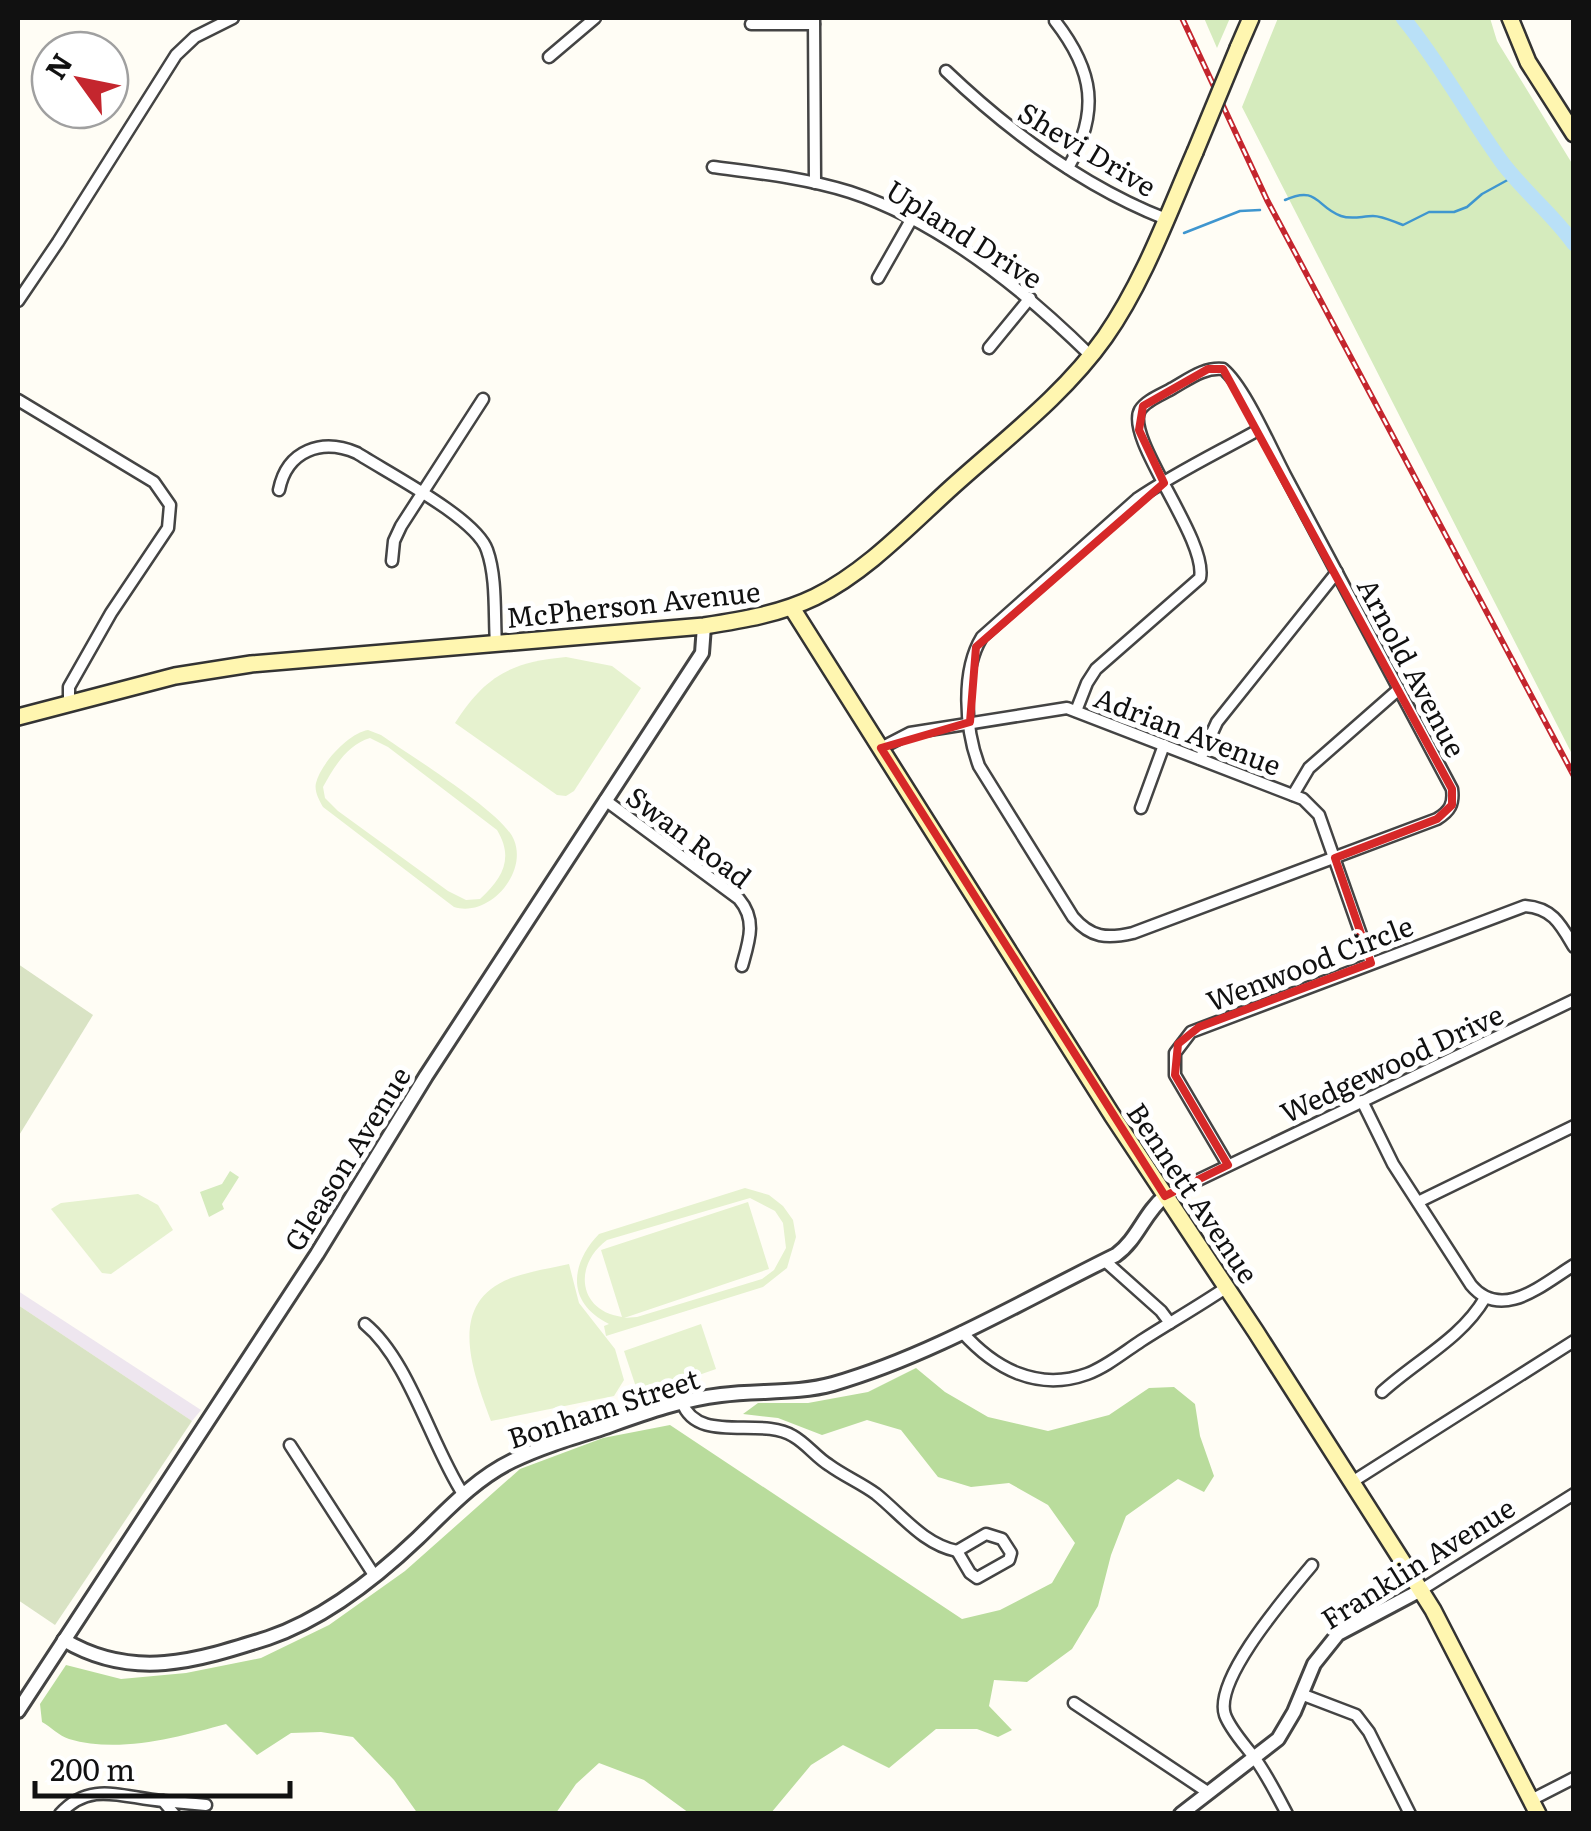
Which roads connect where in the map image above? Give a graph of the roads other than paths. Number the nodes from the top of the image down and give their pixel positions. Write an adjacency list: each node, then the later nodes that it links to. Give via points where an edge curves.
1 (234, 18): 18 (street, via 176,55)
2 (595, 18): 8 (street)
3 (1251, 18): 14 (main road, McPherson Avenue, bridge)
4 (1510, 18): 10 (main road, via 1528,62)
5 (814, 21): 7 (street); 13 (street)
6 (1055, 21): 12 (street, via 1076,51 1090,100 1086,130)
7 (751, 24)
8 (550, 57)
9 (946, 72): 12 (street, Shevi Drive, via 1000,121)
10 (1574, 134)
11 (713, 168): 13 (street, Upland Drive)
12 (1068, 168): 14 (street, Shevi Drive)
13 (814, 183): 15 (street, Upland Drive)
14 (1166, 219): 20 (main road, McPherson Avenue, via 1126,305)
15 (911, 220): 16 (street); 17 (street, Upland Drive)
16 (878, 278)
17 (1030, 298): 19 (street); 20 (street, Upland Drive)
18 (18, 301)
19 (989, 348)
20 (1090, 356): 29 (main road, McPherson Avenue, via 869,560)
21 (483, 398): 26 (street)
22 (18, 400): 33 (street, via 154,482 170,505 168,528 68,687)
23 (1260, 428): 24 (street, Arnold Avenue); 24 (street, via 1230,375 1208,369 1191,378 1143,406 1137,419); 28 (street, Arnold Avenue)
24 (1164, 483): 34 (street, via 1202,562 1200,578 1096,670); 36 (street, Arnold Avenue, via 1122,510 982,637 970,663)
25 (279, 490): 26 (street, via 284,472 302,452 333,446 357,453)
26 (422, 494): 27 (street, via 397,533); 31 (street, via 485,544)
27 (392, 561)
28 (1336, 572): 32 (street, Arnold Avenue); 39 (street, via 1217,722)
29 (792, 608): 30 (main road, McPherson Avenue); 38 (main road, Bennett Avenue)
30 (704, 626): 31 (main road, McPherson Avenue); 41 (street, Gleason Avenue, via 702,653)
31 (496, 644): 33 (main road, McPherson Avenue, via 206,670)
32 (1399, 689): 40 (street, via 1308,768); 43 (street, Arnold Avenue, via 1452,788 1452,805 1437,820)
33 (68, 704): 35 (main road, McPherson Avenue)
34 (1076, 710): 36 (street, Adrian Avenue); 37 (street, Adrian Avenue)
35 (18, 717)
36 (970, 722): 38 (street, Adrian Avenue, via 910,733); 43 (street, Arnold Avenue, via 979,766 1072,917 1097,936 1133,933)
37 (1164, 745): 39 (street, Adrian Avenue); 42 (street)
38 (882, 748): 51 (main road, Bennett Avenue)
39 (1200, 758): 40 (street, Adrian Avenue)
40 (1293, 795): 43 (street, Adrian Avenue, via 1317,810)
41 (605, 800): 46 (street, Swan Road, via 747,908 751,929); 71 (street, Gleason Avenue)
42 (1141, 808)
43 (1335, 858): 45 (street, Adrian Avenue)
44 (1574, 947): 45 (street, Wenwood Circle, via 1551,914 1525,906)
45 (1371, 963): 50 (street, Wenwood Circle, via 1199,1028 1178,1044 1174,1075)
46 (742, 966)
47 (1574, 1000): 48 (street, Wedgewood Drive)
48 (1362, 1101): 50 (street, Wedgewood Drive); 52 (street)
49 (1574, 1126): 52 (street)
50 (1228, 1165): 51 (street, Wedgewood Drive)
51 (1166, 1196): 53 (street, Bonham Street, via 1132,1241); 55 (main road, Bennett Avenue)
52 (1418, 1202): 56 (street)
53 (1105, 1261): 58 (street); 59 (street, Bonham Street)
54 (1574, 1265): 56 (street, via 1520,1298)
55 (1227, 1287): 58 (street); 64 (main road, Bennett Avenue)
56 (1486, 1298): 61 (street, via 1463,1330)
57 (365, 1324): 65 (street, via 394,1358)
58 (1170, 1324): 59 (street, via 1090,1373 1062,1379 1011,1372)
59 (962, 1332): 62 (street, Bonham Street, via 830,1385)
60 (1574, 1341): 64 (street)
61 (1382, 1392)
62 (682, 1402): 65 (street, Bonham Street, via 534,1451); 67 (street, via 695,1422 791,1434 936,1545)
63 (290, 1445): 69 (street)
64 (1352, 1482): 70 (main road, Bennett Avenue)
65 (463, 1494): 69 (street, Bonham Street)
66 (1574, 1494): 70 (street, Franklin Avenue)
67 (957, 1550): 67 (street, via 990,1534 1011,1552 977,1578)
68 (1312, 1566): 75 (street, via 1272,1613 1226,1689 1226,1717)
69 (374, 1575): 71 (street, Bonham Street, via 306,1621 223,1651 134,1665 107,1661)
70 (1421, 1590): 72 (street, Franklin Avenue, via 1338,1634 1321,1652); 80 (main road, Bennett Avenue)
71 (64, 1640): 74 (street, Gleason Avenue)
72 (1301, 1694): 75 (street, Franklin Avenue, via 1284,1730); 85 (street, via 1356,1714)
73 (1074, 1703): 77 (street)
74 (18, 1711)
75 (1255, 1759): 77 (street, Franklin Avenue); 84 (street)
76 (1574, 1778): 80 (street)
77 (1206, 1791): 83 (street, Franklin Avenue)
78 (163, 1801): 79 (street); 81 (street, via 88,1793); 82 (street)
79 (206, 1805)
80 (1534, 1807)
81 (60, 1814)
82 (174, 1814)
83 (1180, 1814)
84 (1286, 1814)
85 (1410, 1814)

